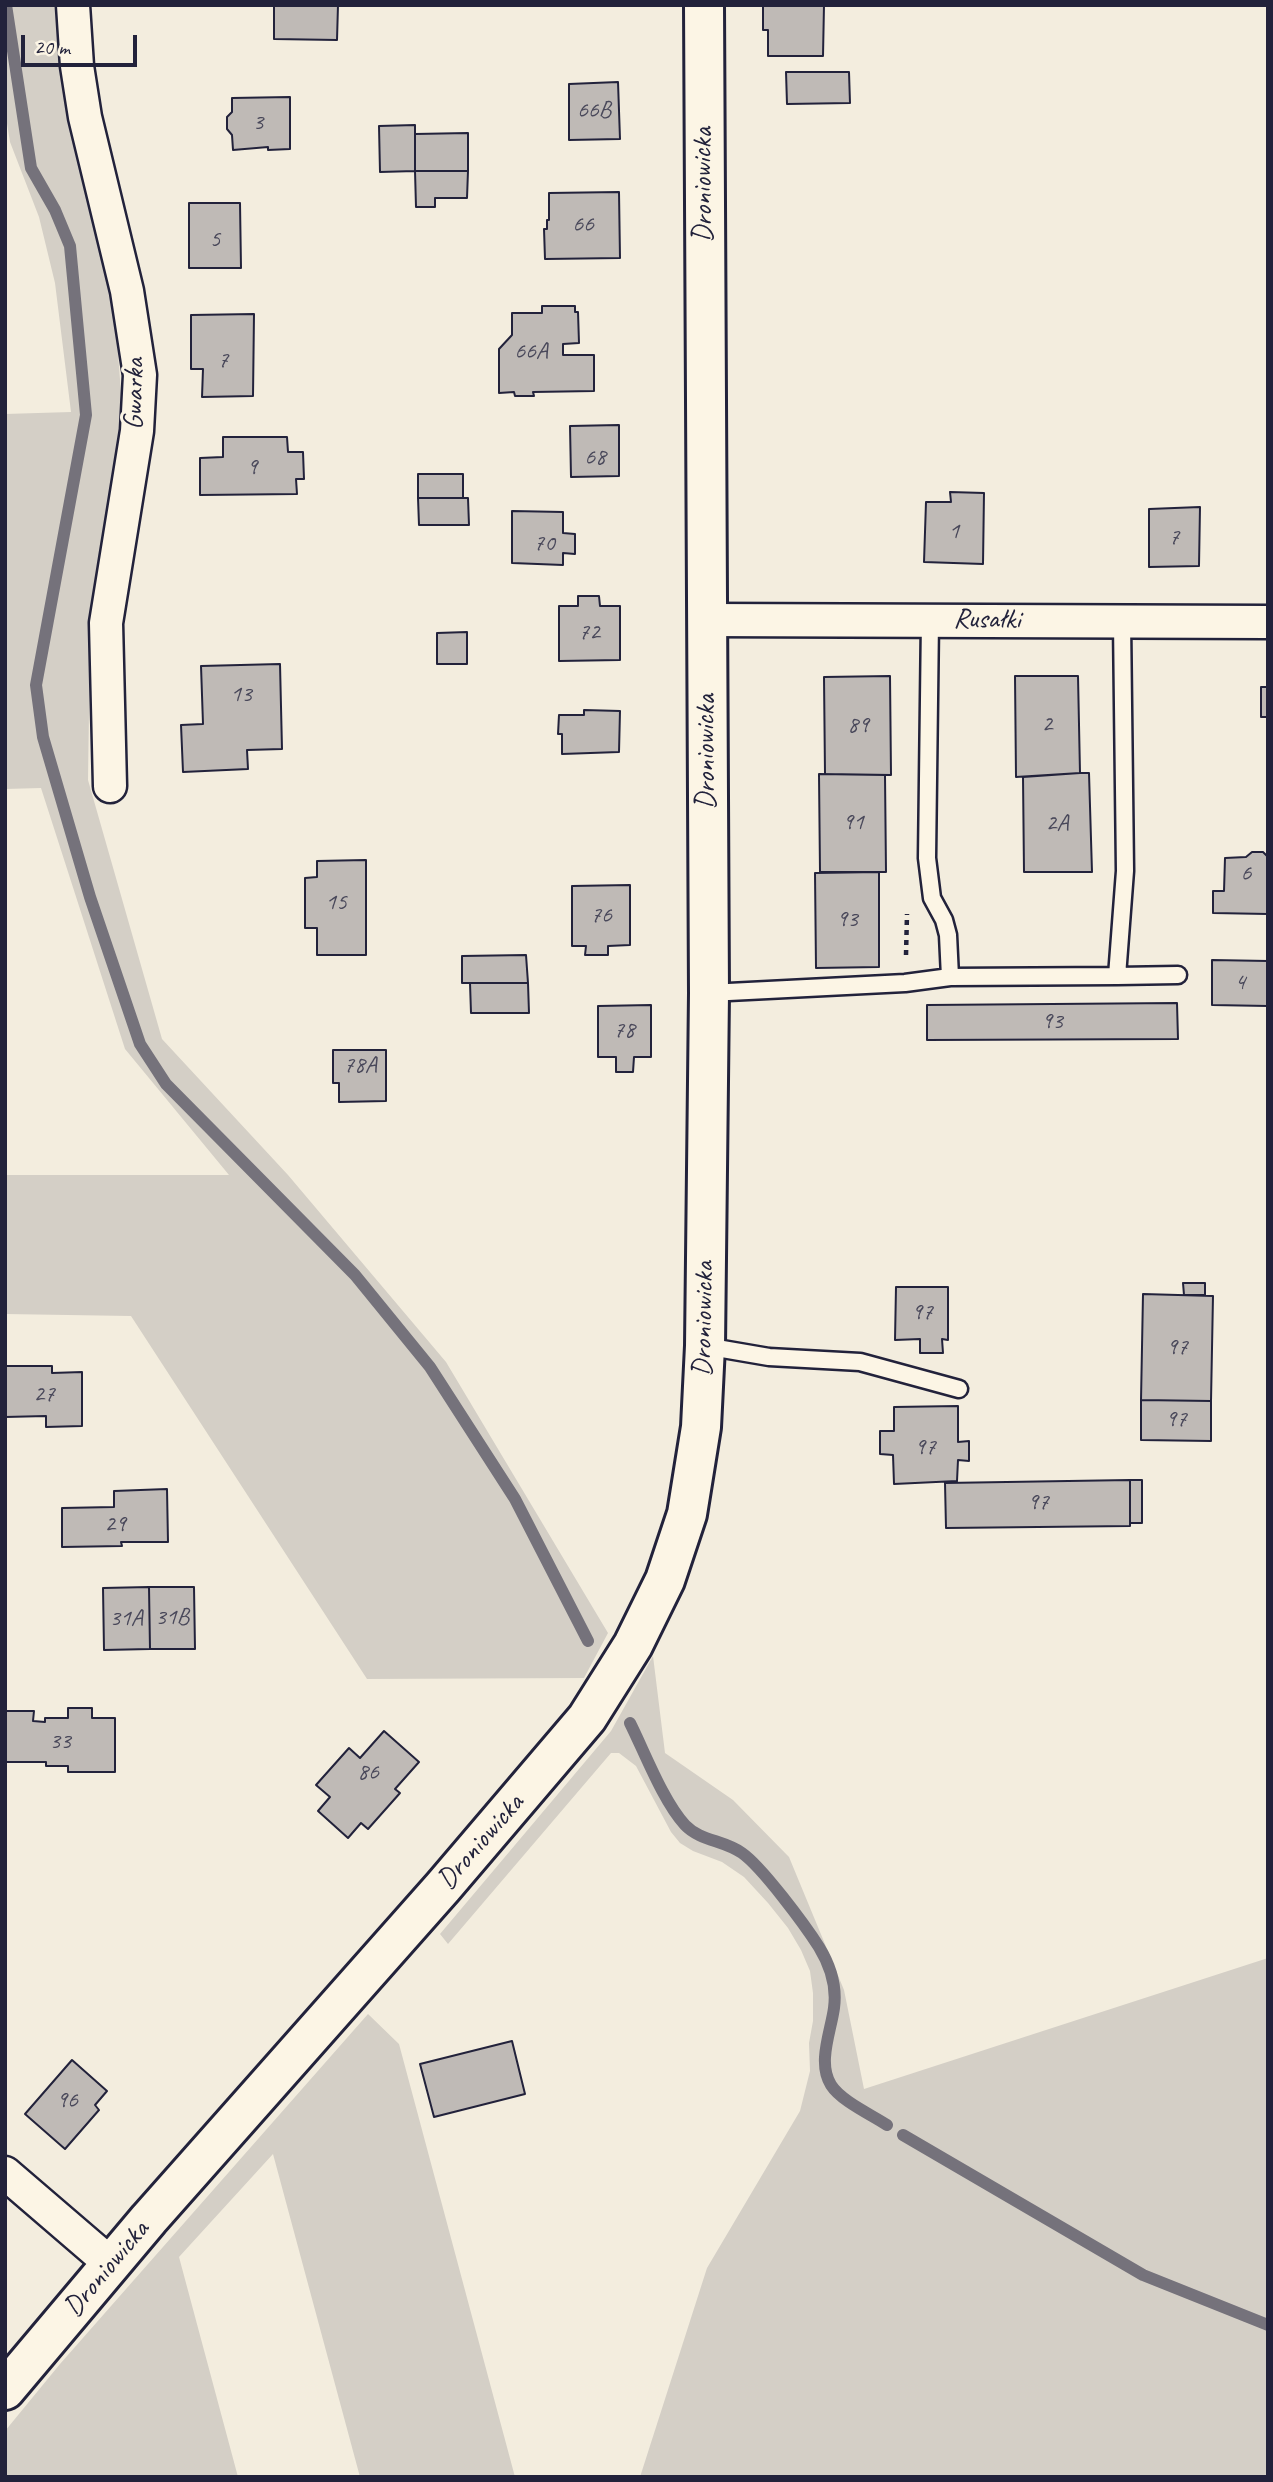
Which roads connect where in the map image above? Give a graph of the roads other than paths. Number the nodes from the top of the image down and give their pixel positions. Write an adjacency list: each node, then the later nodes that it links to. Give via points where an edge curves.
1 (73, 5): 7 (street, Gwarka, via 85,117 127,291 140,375 137,431 106,623)
2 (704, 5): 4 (street, Droniowicka)
3 (930, 620): 4 (street, Rusałki); 5 (street, Rusałki); 10 (lane, via 927,866 932,898 948,935)
4 (706, 621): 11 (street, Droniowicka)
5 (1122, 622): 6 (street, Rusałki); 9 (lane, via 1125,870)
6 (1268, 622)
7 (110, 786)
8 (1178, 975): 9 (lane)
9 (1117, 976): 10 (lane)
10 (950, 977): 11 (lane)
11 (709, 993): 12 (street, Droniowicka)
12 (705, 1346): 13 (lane, via 769,1357 860,1362); 15 (street, Droniowicka, via 701,1427 687,1514 665,1580 633,1645 587,1718)
13 (959, 1388)
14 (5, 2173): 15 (street)
15 (111, 2264): 16 (street, Droniowicka)
16 (5, 2390)

